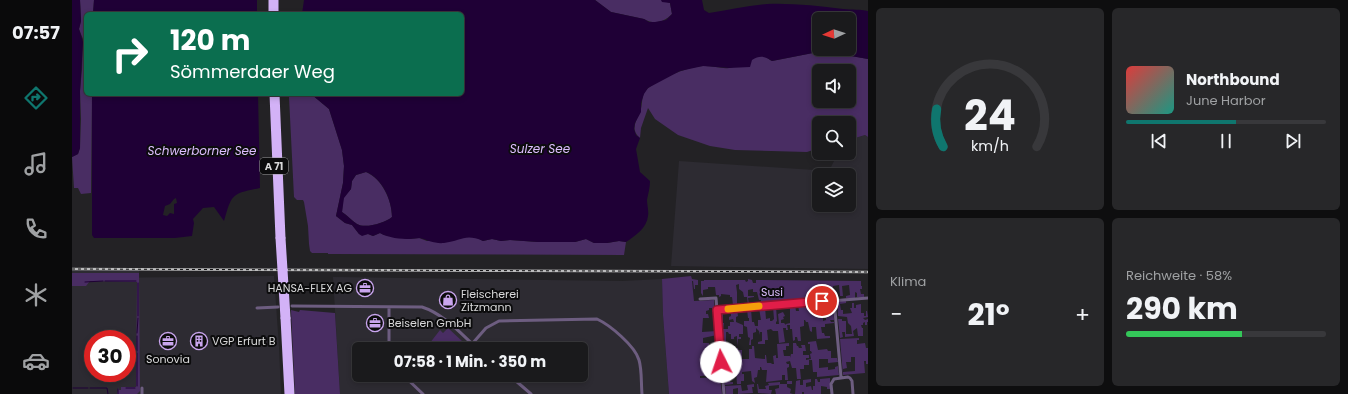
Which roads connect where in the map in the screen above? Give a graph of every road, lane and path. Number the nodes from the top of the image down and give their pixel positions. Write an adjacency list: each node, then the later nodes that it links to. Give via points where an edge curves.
1 (271, 0): 3 (highway)
2 (276, 0): 4 (highway)
3 (271, 12)
4 (276, 12)
5 (272, 96): 7 (highway, A 71)
6 (277, 96): 7 (highway, A 71)
7 (280, 238): 16 (highway, A 71, bridge)
8 (868, 298): 10 (street)
9 (700, 299): 15 (street, via 716,298)
10 (834, 300): 15 (street); 20 (street)
11 (292, 306): 13 (street)
12 (278, 307): 14 (street)
13 (389, 307): 17 (street); 18 (street, via 429,310 442,317)
14 (257, 308)
15 (717, 310): 30 (street)
16 (286, 318): 25 (highway, A 71); 26 (highway, A 71)
17 (389, 342)
18 (470, 342)
19 (474, 342): 29 (street, via 486,328 499,321 597,319 608,326 636,354)
20 (841, 377): 31 (street, via 832,381); 32 (street, via 850,378)
21 (410, 382): 27 (street)
22 (517, 382): 28 (street)
23 (142, 388): 24 (street)
24 (142, 394)
25 (287, 394)
26 (292, 394)
27 (423, 394)
28 (531, 394)
29 (642, 394)
30 (724, 394)
31 (832, 394)
32 (853, 394)

